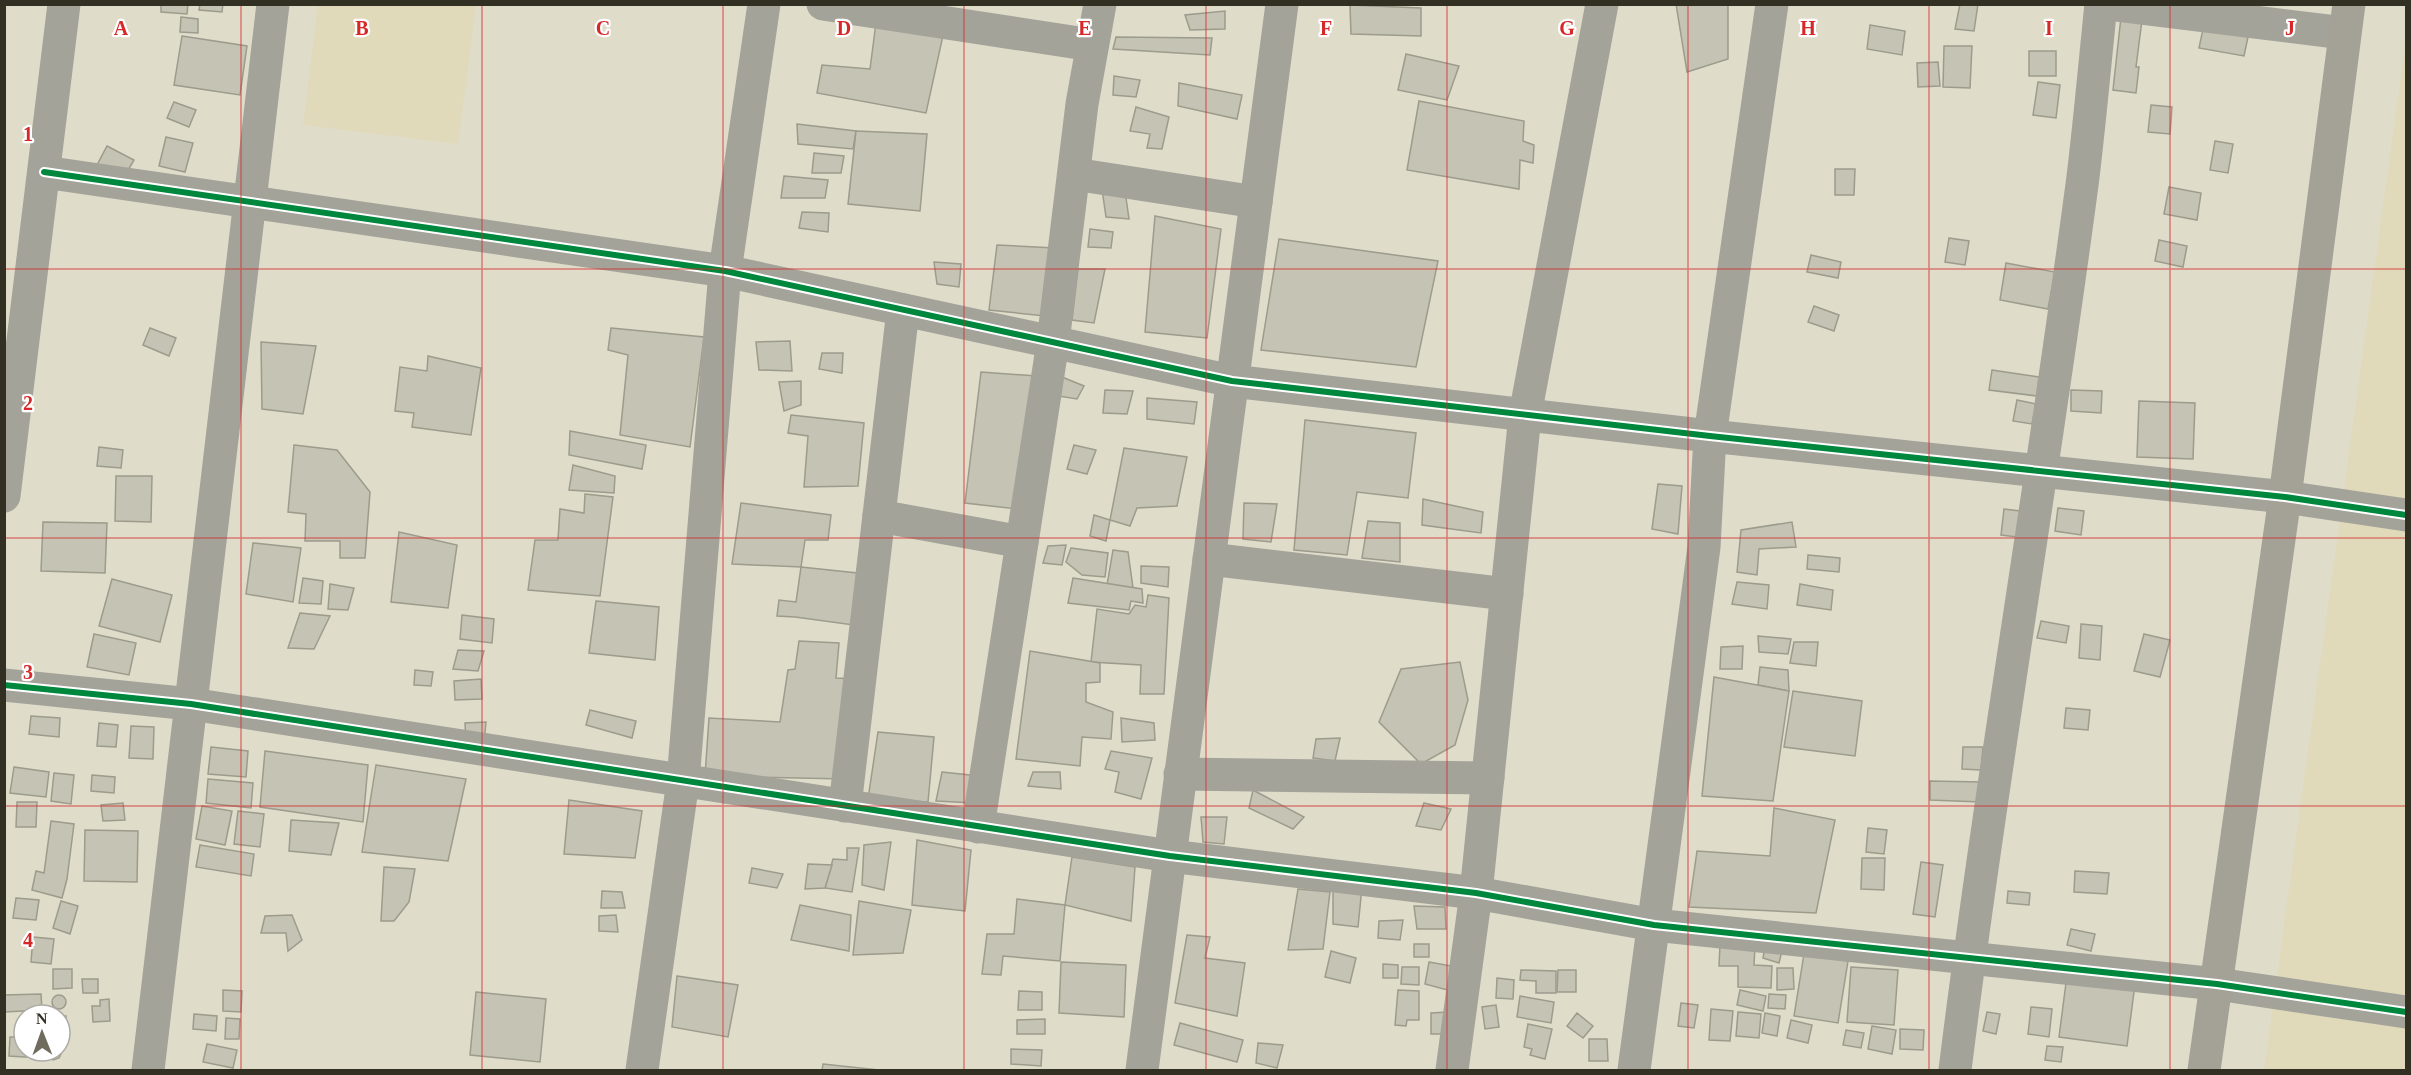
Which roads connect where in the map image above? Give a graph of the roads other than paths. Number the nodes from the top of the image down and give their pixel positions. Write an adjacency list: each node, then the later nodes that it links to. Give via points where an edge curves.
1 (64, 4): 13 (street)
2 (273, 4): 15 (street)
3 (764, 4): 17 (street)
4 (823, 4): 12 (street)
5 (1100, 4): 12 (street)
6 (1282, 4): 16 (street)
7 (1602, 4): 21 (street)
8 (1772, 4): 22 (street)
9 (2101, 4): 23 (street, via 2083,174)
10 (2109, 4): 11 (street)
11 (2346, 19): 25 (street)
12 (1092, 45): 14 (street)
13 (44, 172): 15 (street); 24 (street)
14 (1074, 174): 16 (street); 19 (street)
15 (250, 202): 17 (street); 32 (street)
16 (1256, 202): 20 (street)
17 (725, 271): 18 (street); 35 (street)
18 (903, 309): 19 (street); 27 (street)
19 (1053, 342): 20 (street); 28 (street)
20 (1232, 381): 21 (street); 29 (street)
21 (1525, 415): 22 (street); 30 (street)
22 (1710, 436): 23 (street); 40 (street, via 1704,547)
23 (2042, 470): 25 (street); 41 (street)
24 (6, 478)
25 (2285, 497): 26 (street); 42 (street)
26 (2406, 515)
27 (879, 516): 28 (street); 36 (street)
28 (1022, 542): 37 (street)
29 (1209, 559): 30 (street); 33 (street)
30 (1507, 594): 34 (street)
31 (4, 685): 32 (street)
32 (191, 704): 35 (street); 44 (street)
33 (1180, 774): 34 (street); 38 (street)
34 (1488, 778): 39 (street)
35 (683, 782): 36 (street); 45 (street)
36 (845, 806): 37 (street)
37 (978, 827): 38 (street)
38 (1170, 856): 39 (street); 46 (street)
39 (1476, 894): 40 (street); 47 (street)
40 (1654, 925): 41 (street); 48 (street)
41 (1969, 958): 42 (street); 49 (street)
42 (2217, 984): 43 (street); 50 (street)
43 (2406, 1012)
44 (148, 1071)
45 (642, 1071)
46 (1142, 1071)
47 (1452, 1071)
48 (1634, 1071)
49 (1955, 1071)
50 (2205, 1071)

